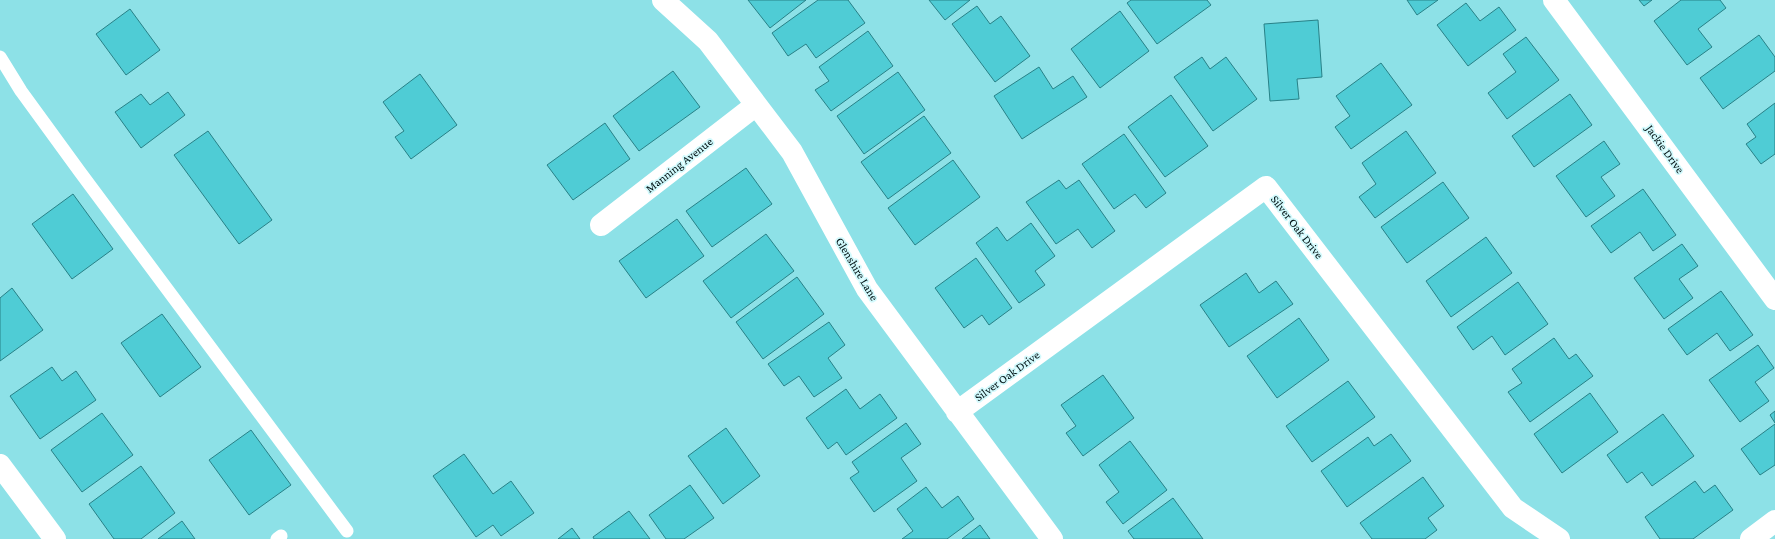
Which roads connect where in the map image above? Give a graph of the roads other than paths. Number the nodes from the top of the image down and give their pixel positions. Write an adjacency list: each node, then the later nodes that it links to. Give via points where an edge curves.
1 (663, 0): 4 (street, Glenshire Lane, via 708,41)
2 (1554, 0): 6 (street, Jackie Drive)
3 (0, 57): 10 (lane, via 21,91 80,172)
4 (756, 105): 5 (street, Manning Avenue); 7 (street, Glenshire Lane, via 792,152 867,289)
5 (601, 225)
6 (1775, 299)
7 (957, 412): 12 (street, Glenshire Lane); 13 (street, Silver Oak Drive, via 1266,186 1513,508)
8 (0, 465): 11 (street)
9 (1775, 521): 14 (street)
10 (347, 531)
11 (55, 539)
12 (1052, 539)
13 (1559, 539)
14 (1751, 539)

